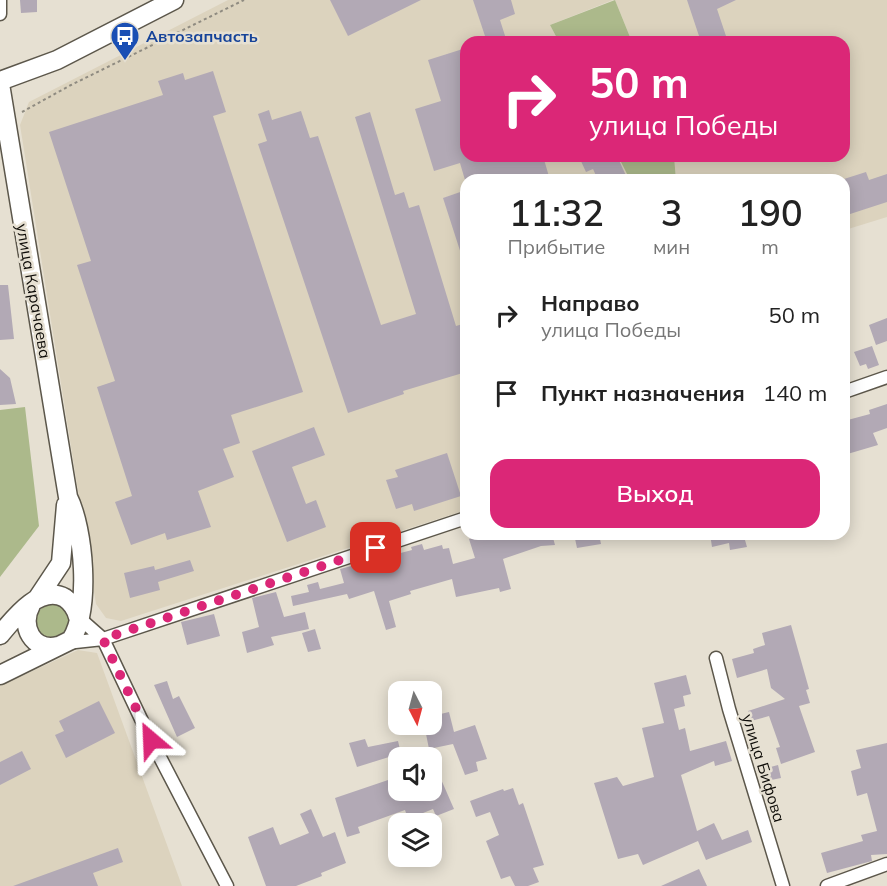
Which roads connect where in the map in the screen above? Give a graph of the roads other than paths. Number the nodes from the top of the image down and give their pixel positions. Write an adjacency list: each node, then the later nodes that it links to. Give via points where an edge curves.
1 (0, 0): 3 (street)
2 (174, 0): 4 (street, via 57,60)
3 (0, 14)
4 (0, 83): 7 (street, улица Карачаева)
5 (887, 378): 6 (street)
6 (850, 390)
7 (68, 497): 9 (street, via 61,563); 10 (street, via 75,510 83,586)
8 (460, 520): 12 (street)
9 (34, 602): 10 (street, via 52,594 62,597 71,602); 11 (street); 13 (street, via 25,621 30,637 44,646)
10 (78, 617): 12 (street); 13 (street, via 77,631)
11 (0, 635)
12 (103, 639): 13 (street); 17 (street)
13 (62, 645): 15 (street)
14 (716, 658): 18 (street, улица Бифова)
15 (0, 675)
16 (887, 864): 19 (street)
17 (227, 886)
18 (783, 886)
19 (827, 886)

